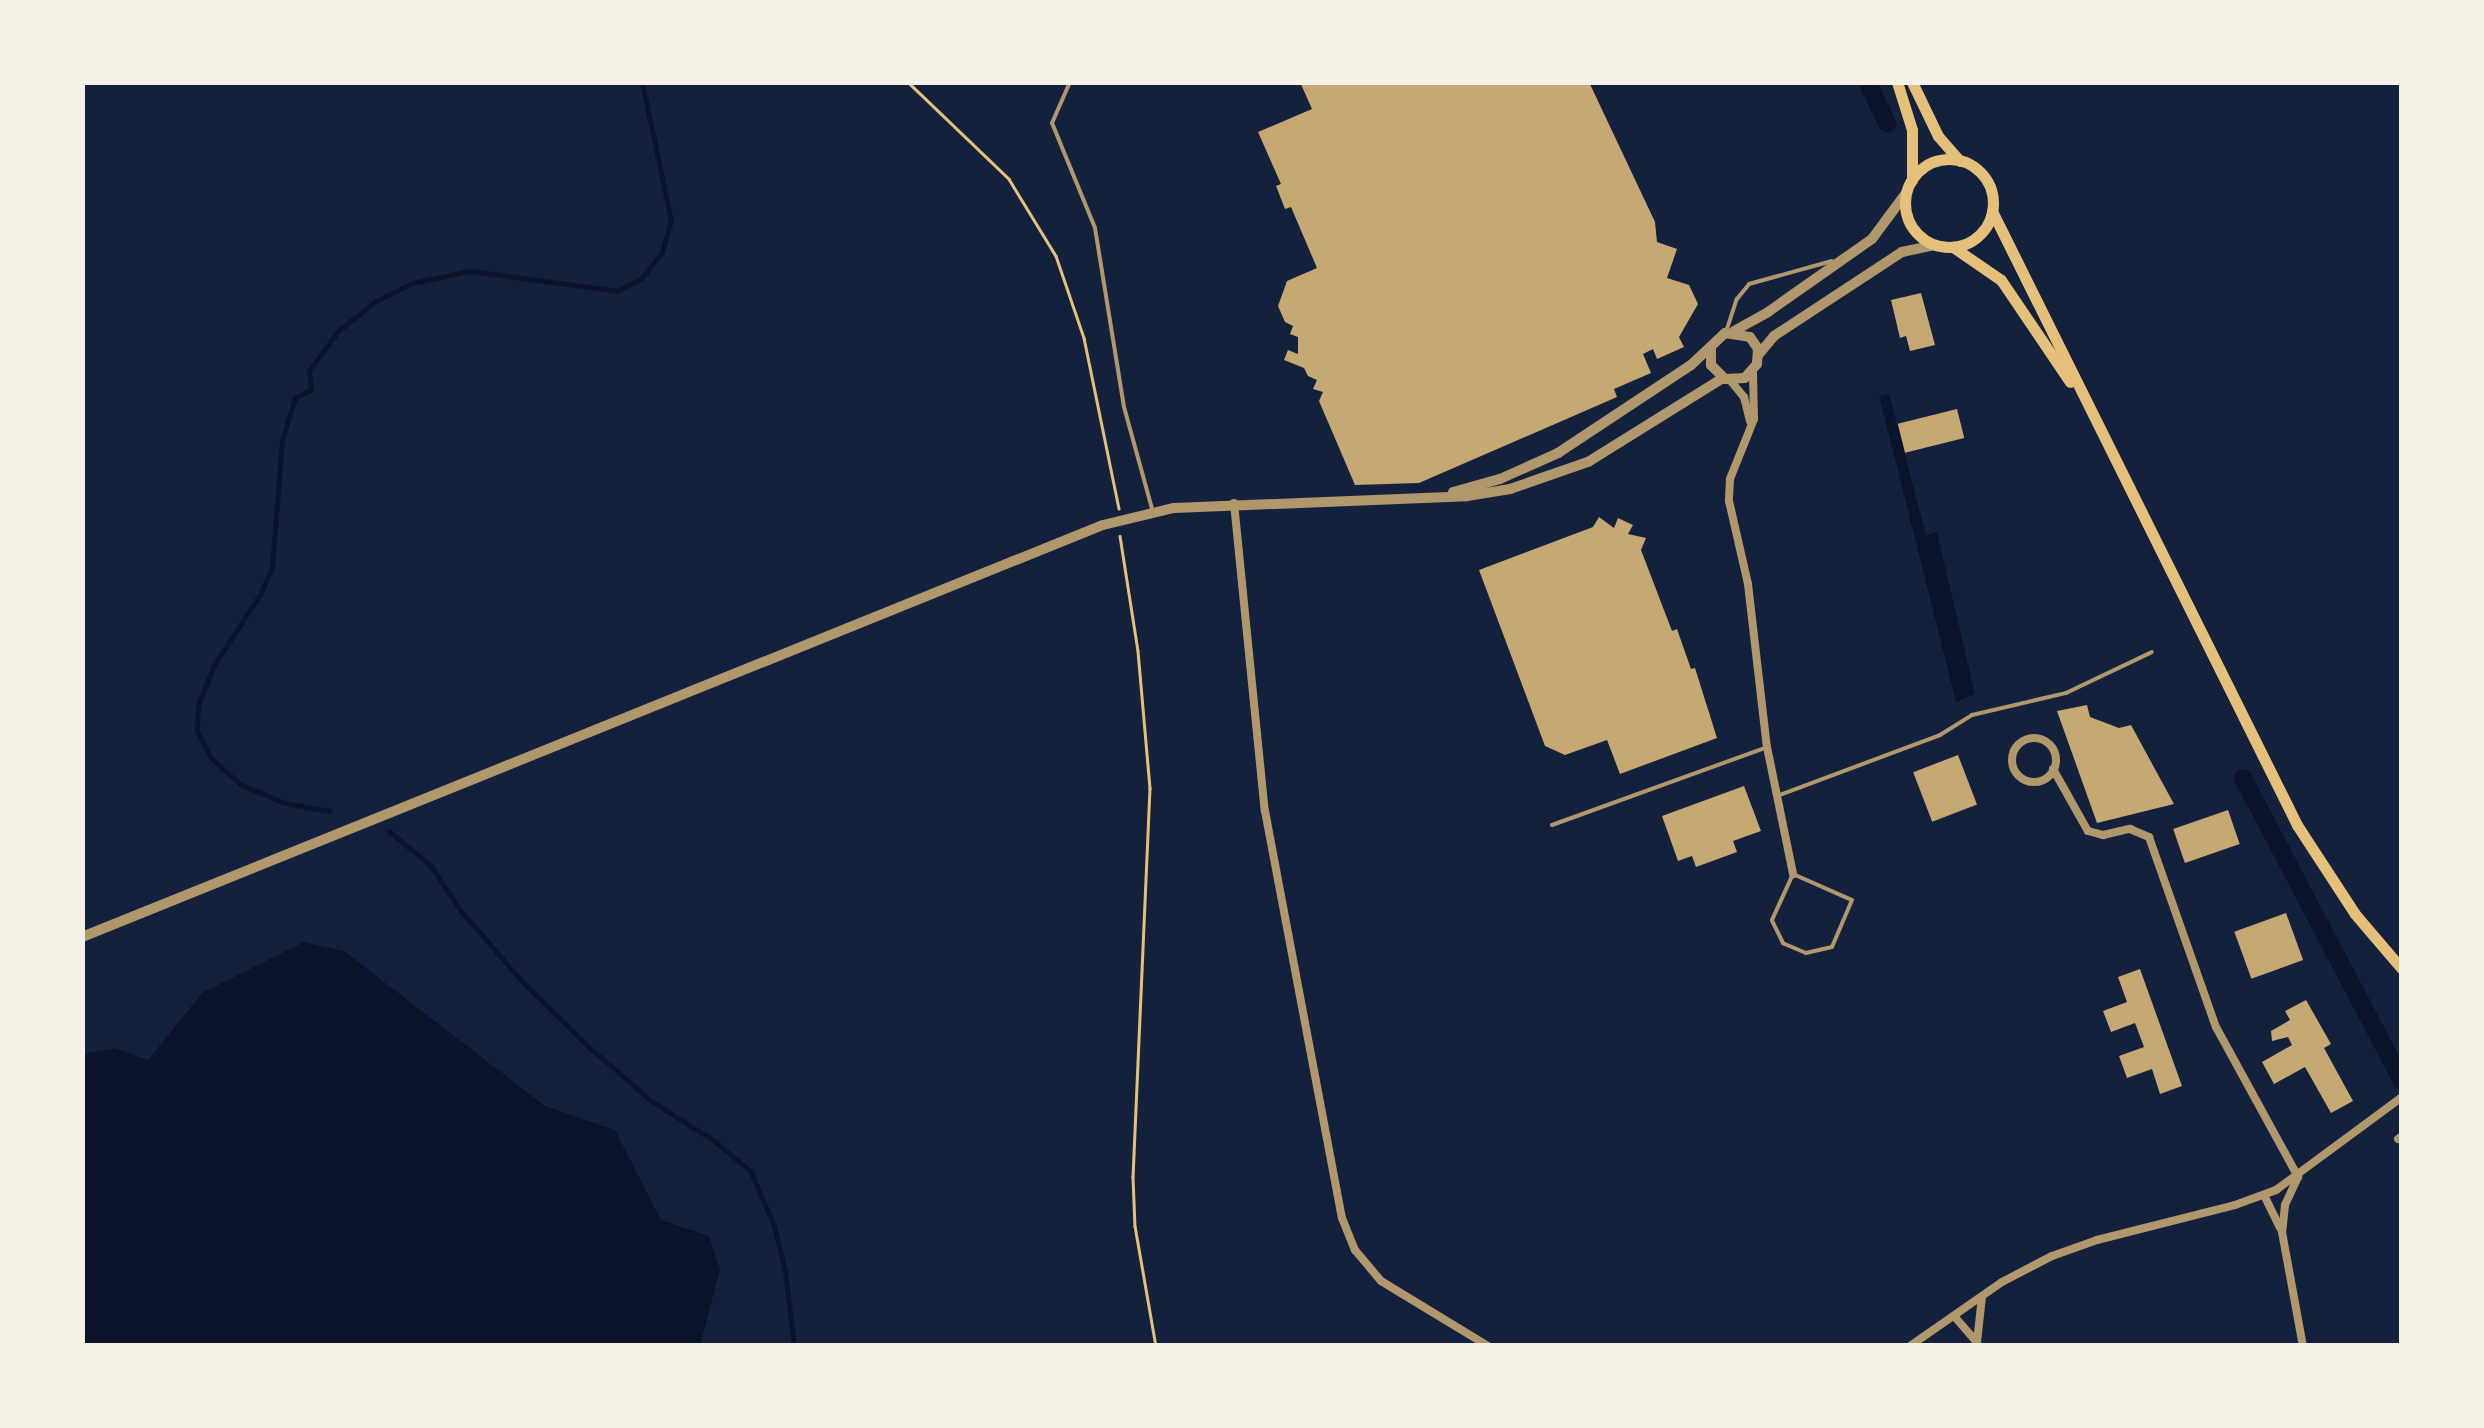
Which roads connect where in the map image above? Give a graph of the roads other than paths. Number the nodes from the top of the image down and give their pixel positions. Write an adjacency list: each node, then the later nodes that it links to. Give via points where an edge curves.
1 (1070, 82): 20 (lane, via 1052,123 1096,228 1128,425)
2 (1897, 82): 5 (main road, via 1912,130)
3 (1912, 82): 4 (main road, via 1938,136)
4 (1960, 161): 5 (main road, via 1935,162); 7 (main road, via 1984,178)
5 (1912, 180): 6 (main road)
6 (1906, 193): 8 (main road, via 1910,224); 10 (street, via 1883,228)
7 (1992, 211): 9 (main road, via 1978,236); 16 (main road)
8 (1934, 244): 9 (main road); 13 (street, via 1902,252 1770,338)
9 (1952, 247): 16 (main road, via 2001,280)
10 (1846, 258): 11 (street); 11 (lane, via 1750,284 1736,299)
11 (1728, 332): 12 (street); 13 (street, via 1750,337)
12 (1711, 347): 15 (street, via 1711,365); 18 (street, via 1535,465)
13 (1758, 355): 14 (street)
14 (1753, 372): 15 (street); 17 (street)
15 (1727, 379): 17 (street, via 1744,398); 18 (street, via 1568,472 1499,492)
16 (2089, 410): 28 (main road, via 2297,825 2355,914)
17 (1751, 431): 22 (street, via 1728,493 1751,600)
18 (1428, 498): 19 (street)
19 (1234, 504): 20 (street); 36 (street, via 1265,810 1339,1206 1355,1250 1374,1274)
20 (1153, 512): 27 (street, via 1119,520)
21 (2152, 652): 24 (lane, via 2073,691 1972,716 1940,735)
22 (1767, 747): 24 (street); 25 (lane)
23 (2053, 770): 23 (street, via 2053,748 2042,739 2021,741 2012,753 2022,778 2043,780); 30 (street, via 2088,831 2104,835 2130,828 2149,837 2220,1036)
24 (1777, 796): 26 (street)
25 (1552, 825)
26 (1792, 874): 26 (lane, via 1772,920 1783,943 1806,953 1832,947 1852,900)
27 (82, 937)
28 (2402, 969)
29 (2400, 1099): 30 (street)
30 (2298, 1177): 31 (street); 32 (street)
31 (2264, 1195): 32 (street); 33 (street, via 2076,1246)
32 (2282, 1232): 38 (street)
33 (1983, 1294): 34 (street); 35 (street)
34 (1954, 1316): 35 (street); 37 (street)
35 (1978, 1344)
36 (1488, 1346)
37 (1910, 1346)
38 (2302, 1346)

